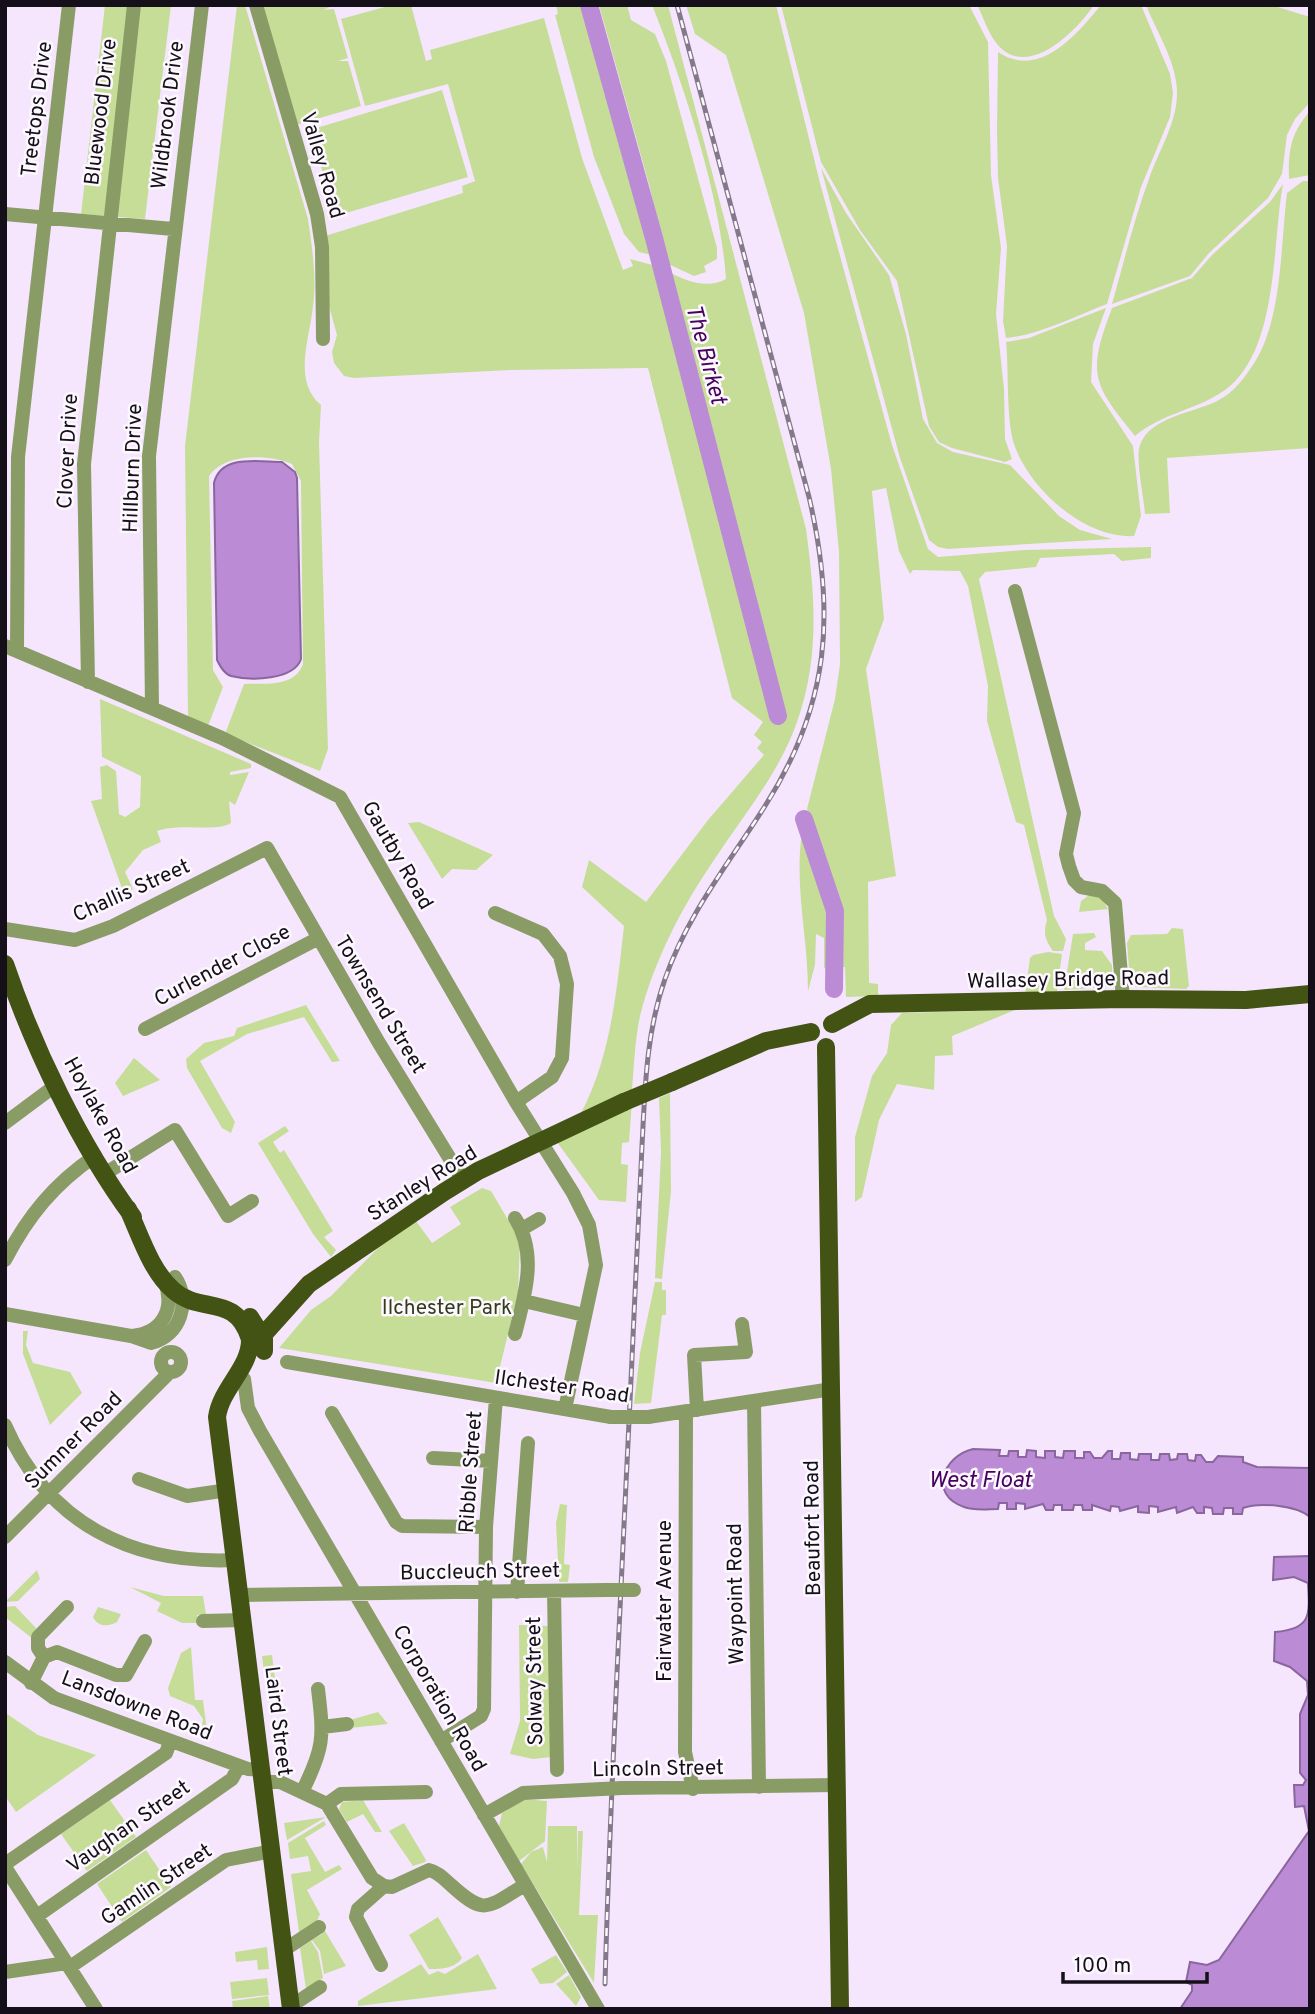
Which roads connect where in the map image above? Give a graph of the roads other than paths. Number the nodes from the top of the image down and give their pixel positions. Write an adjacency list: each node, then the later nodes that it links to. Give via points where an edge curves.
1 (69, 5): 6 (street, Treetops Drive)
2 (134, 5): 7 (street, Bluewood Drive)
3 (202, 5): 8 (street, Wildbrook Drive)
4 (256, 5): 9 (street, Valley Road, via 317,214 323,247)
5 (5, 214): 6 (street)
6 (44, 217): 7 (street); 11 (street, Treetops Drive, via 18,457)
7 (109, 223): 8 (street); 12 (street, Clover Drive, via 83,464)
8 (173, 229): 13 (street, Hillburn Drive, via 149,456)
9 (323, 339)
10 (1015, 591): 20 (street, via 1074,813 1066,854 1069,866 1081,887 1102,891 1115,903)
11 (11, 648): 12 (street, Gautby Road)
12 (88, 682): 13 (street, Gautby Road)
13 (152, 708): 26 (street, Gautby Road, via 341,797)
14 (267, 848): 16 (street, Challis Street, via 113,926 75,940); 17 (street, Townsend Street)
15 (495, 913): 26 (street, via 543,934 560,956 567,984 562,1058 552,1077)
16 (5, 929)
17 (317, 939): 22 (street, Curlender Close); 31 (street, Townsend Street)
18 (7, 974): 25 (main road, Hoylake Road)
19 (1310, 993): 20 (main road, Wallasey Bridge Road, via 1246,1000)
20 (1123, 999): 21 (main road, Wallasey Bridge Road, via 870,1004)
21 (832, 1024): 23 (main road, via 817,1023); 24 (main road, via 836,1037)
22 (145, 1029)
23 (811, 1032): 24 (main road, via 813,1042); 28 (main road, bridge, via 766,1041)
24 (826, 1047): 45 (main road, Beaufort Road)
25 (57, 1084): 27 (street); 29 (main road, Hoylake Road)
26 (516, 1102): 28 (street, Gautby Road)
27 (5, 1124)
28 (540, 1143): 31 (main road, Stanley Road); 38 (street, Gautby Road, via 589,1225 596,1265)
29 (95, 1156): 30 (main road, Hoylake Road); 34 (street, via 44,1199)
30 (106, 1173): 32 (street, via 172,1125 231,1221); 35 (main road, Hoylake Road)
31 (464, 1180): 41 (main road, Stanley Road, via 309,1284)
32 (252, 1201)
33 (539, 1219): 36 (street, via 519,1224 529,1252)
34 (5, 1260)
35 (183, 1295): 37 (street, via 162,1339 146,1342); 41 (main road, via 226,1297)
36 (524, 1301): 38 (street); 40 (street)
37 (5, 1314)
38 (584, 1315): 50 (street, Gautby Road)
39 (743, 1324): 51 (street, Fairwater Avenue, via 747,1352 694,1355)
40 (515, 1334)
41 (261, 1335): 44 (main road); 54 (main road, via 219,1406)
42 (287, 1362): 46 (street, Ilchester Road)
43 (170, 1372): 60 (street, Sumner Road)
44 (244, 1379): 48 (main road); 49 (street, Corporation Road)
45 (832, 1389): 47 (street, Ilchester Road); 85 (main road, Beaufort Road)
46 (496, 1398): 50 (street, Ilchester Road); 57 (street, Ribble Street)
47 (754, 1401): 51 (street, Ilchester Road); 86 (street, Waypoint Road)
48 (227, 1407): 49 (street, via 236,1402); 54 (main road)
49 (248, 1408): 68 (street, Corporation Road)
50 (565, 1409): 51 (street, Ilchester Road, bridge, via 611,1417)
51 (692, 1411): 87 (street, Fairwater Avenue, via 685,1752)
52 (331, 1413): 61 (street, via 396,1522 402,1526)
53 (5, 1425): 60 (street)
54 (222, 1440): 59 (main road, Laird Street)
55 (524, 1448): 67 (street)
56 (433, 1458): 57 (street)
57 (491, 1461): 61 (street, Ribble Street)
58 (139, 1479): 59 (street, via 187,1496)
59 (228, 1490): 63 (main road, Laird Street)
60 (48, 1494): 62 (street, Sumner Road); 63 (street, via 87,1525 135,1549 192,1561)
61 (486, 1527): 65 (street, Ribble Street)
62 (5, 1537)
63 (236, 1560): 69 (main road, Laird Street)
64 (634, 1590): 66 (street, Buccleuch Street, bridge)
65 (485, 1591): 67 (street, Buccleuch Street); 68 (street, Buccleuch Street); 80 (street, Ribble Street, via 484,1709 481,1716)
66 (554, 1591): 67 (street, Buccleuch Street); 83 (street, Solway Street)
67 (517, 1592)
68 (355, 1594): 69 (street, Buccleuch Street); 80 (street, Corporation Road)
69 (241, 1595): 71 (main road, Laird Street)
70 (67, 1608): 74 (street, via 38,1637)
71 (244, 1620): 72 (street); 84 (main road, Laird Street)
72 (204, 1621)
73 (145, 1641): 74 (street, via 126,1675 63,1653)
74 (44, 1657): 76 (street)
75 (5, 1662): 76 (street, Lansdowne Road)
76 (31, 1683): 81 (street, Lansdowne Road, via 54,1699)
77 (318, 1689): 79 (street)
78 (347, 1724): 79 (street)
79 (322, 1727): 88 (street, via 319,1758)
80 (441, 1741): 91 (street, Corporation Road)
81 (170, 1742): 82 (street, Lansdowne Road); 93 (street, via 166,1753)
82 (239, 1766): 84 (street, Lansdowne Road); 96 (street, Vaughan Street, via 232,1779)
83 (557, 1770)
84 (263, 1776): 88 (street, Lansdowne Road); 92 (main road, Laird Street)
85 (838, 1784): 86 (street, Lincoln Street); 106 (main road, Beaufort Road)
86 (759, 1787): 87 (street, Lincoln Street)
87 (693, 1789): 91 (street, Lincoln Street, bridge, via 523,1793)
88 (302, 1792): 90 (street, Lansdowne Road)
89 (426, 1792): 90 (street, via 341,1794)
90 (327, 1804): 95 (street, via 364,1867)
91 (484, 1815): 94 (street, Corporation Road)
92 (272, 1852): 98 (main road, Laird Street); 100 (street, Gamlin Street, via 226,1860)
93 (5, 1866): 96 (street)
94 (525, 1885): 95 (street, via 481,1907 472,1905 429,1870 392,1887); 105 (street, Corporation Road)
95 (384, 1886): 99 (street, via 358,1909 356,1917)
96 (37, 1916): 100 (street)
97 (319, 1927): 98 (street)
98 (284, 1950): 103 (main road, Laird Street)
99 (374, 1960)
100 (68, 1965): 101 (street); 104 (street)
101 (5, 1972)
102 (320, 1987): 103 (street)
103 (291, 2008)
104 (96, 2009)
105 (598, 2009)
106 (840, 2009)

